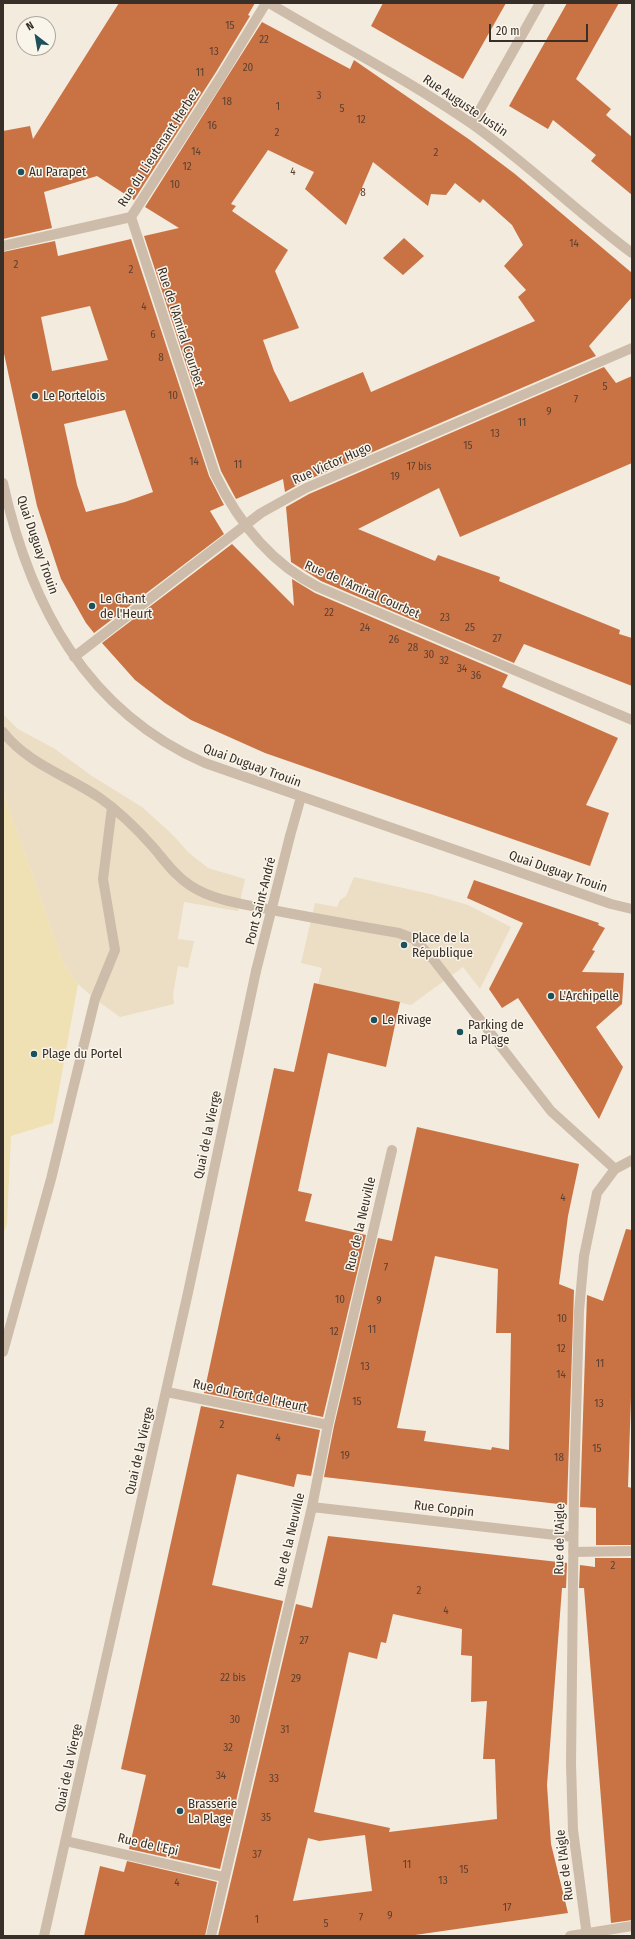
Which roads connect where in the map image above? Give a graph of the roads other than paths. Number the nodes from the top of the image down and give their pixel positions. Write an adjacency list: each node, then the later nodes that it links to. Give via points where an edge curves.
1 (267, 3): 3 (street, Rue Auguste Justin, via 429,96); 4 (street, Rue du Lieutenant Herbez)
2 (540, 3): 3 (street)
3 (472, 124): 6 (street, Rue Auguste Justin)
4 (131, 217): 5 (street, Rue du Lieutenant Herbez); 9 (street, Rue de l'Amiral Courbet, via 215,474)
5 (3, 246)
6 (632, 253)
7 (632, 348): 9 (street, Rue Victor Hugo, via 306,488)
8 (3, 483): 10 (street, Quai Duguay Trouin, via 30,574 46,612)
9 (245, 525): 10 (street, Rue Victor Hugo); 11 (street, Rue de l'Amiral Courbet, via 273,558 302,579)
10 (74, 657): 13 (street, Quai Duguay Trouin, via 96,685 133,721 170,746 205,763)
11 (632, 720)
12 (3, 732): 14 (street, via 15,746 31,758)
13 (301, 797): 15 (street, Quai Duguay Trouin); 16 (street, Pont Saint-André, bridge)
14 (112, 807): 19 (street, via 142,835 169,867 191,886 204,893 312,918 399,933 420,943 551,1111); 20 (street, via 103,879 115,950 95,999 51,1179)
15 (632, 909)
16 (256, 971): 21 (street, Quai de la Vierge)
17 (392, 1150): 22 (street, Rue de la Neuville)
18 (632, 1160): 19 (street, Rue de l'Aigle)
19 (615, 1168): 24 (street, Rue de l'Aigle, via 597,1193 584,1256 577,1343)
20 (3, 1352)
21 (166, 1392): 22 (street, Rue du Fort de l'Heurt); 27 (street, Quai de la Vierge)
22 (328, 1426): 23 (street, Rue de la Neuville)
23 (312, 1507): 24 (street, Rue Coppin); 28 (street, Rue de la Neuville)
24 (573, 1537): 26 (street, Rue de l'Aigle)
25 (632, 1551): 26 (street)
26 (573, 1552): 30 (street, Rue de l'Aigle, via 572,1801 576,1858)
27 (66, 1840): 28 (street, Rue de l'Epi); 31 (street, Quai de la Vierge)
28 (224, 1877): 32 (street, Rue de la Neuville)
29 (632, 1926): 30 (street)
30 (587, 1934): 33 (street)
31 (44, 1936)
32 (211, 1936)
33 (570, 1936)

